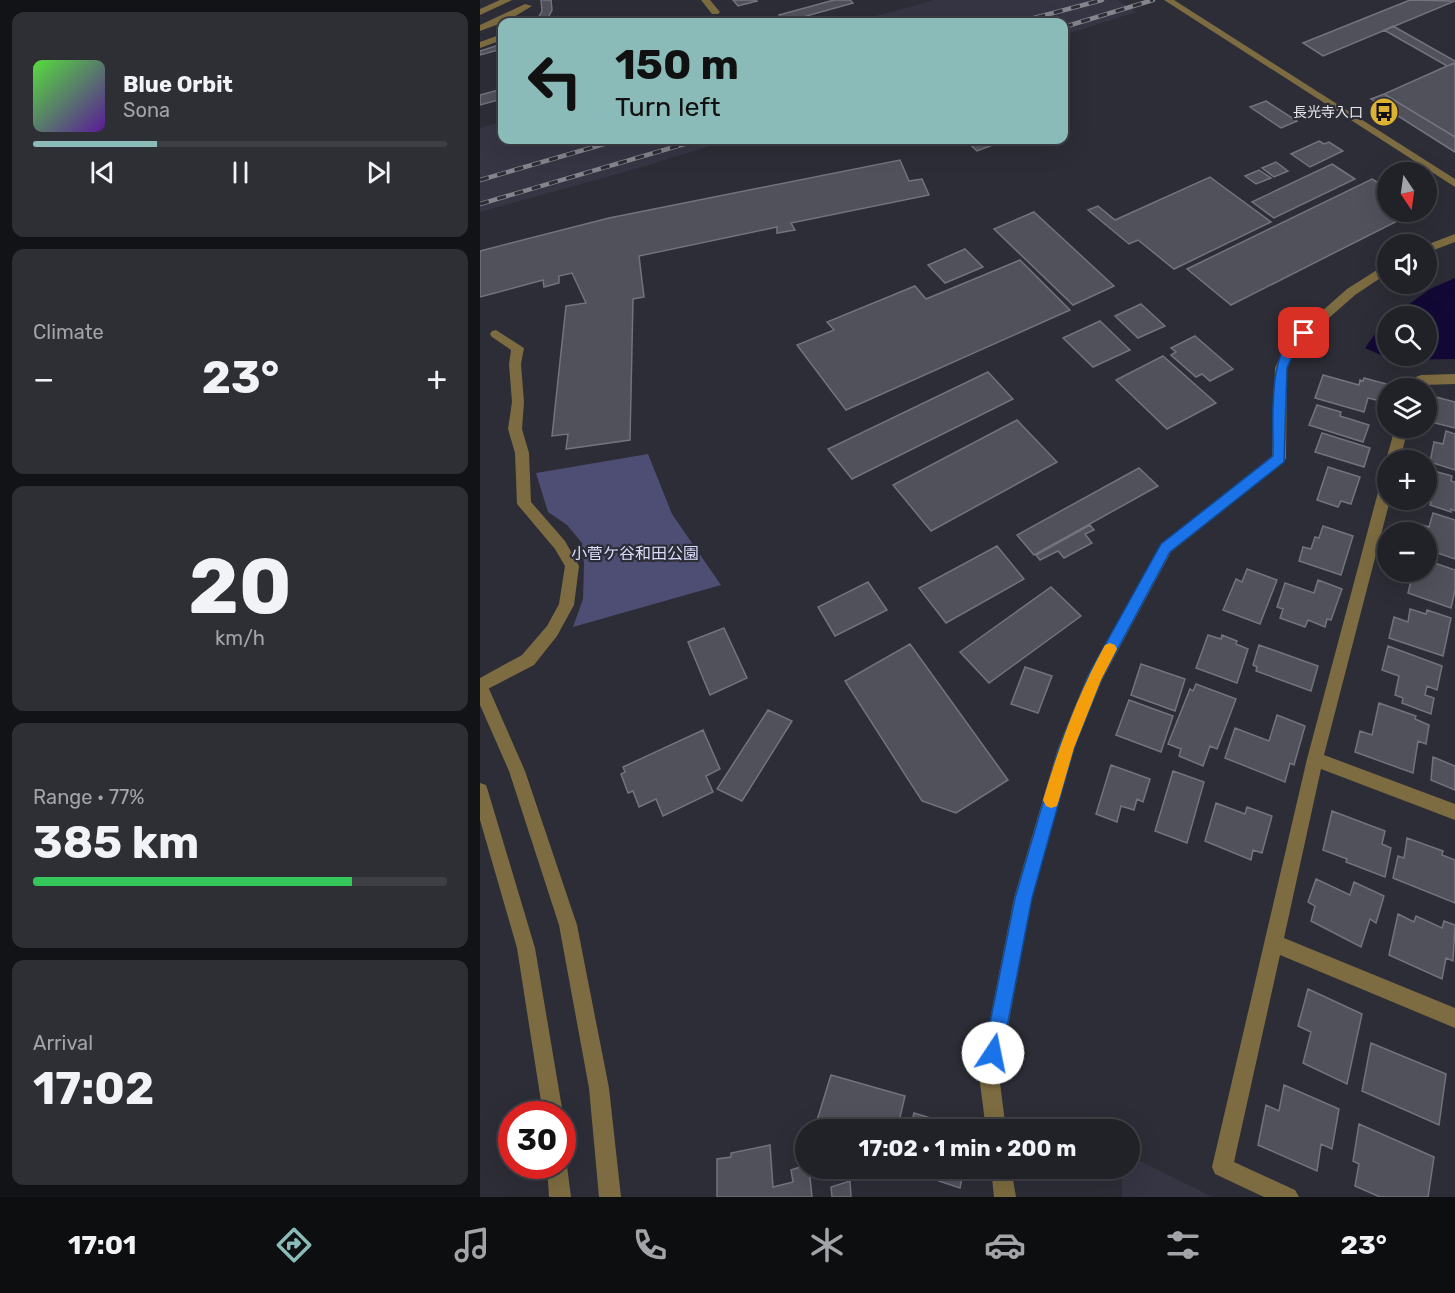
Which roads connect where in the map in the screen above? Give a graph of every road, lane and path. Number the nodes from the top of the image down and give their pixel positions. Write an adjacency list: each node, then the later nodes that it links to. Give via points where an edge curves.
1 (508, 0): 5 (street)
2 (705, 0): 6 (street)
3 (1168, 0): 13 (street)
4 (528, 3): 7 (street); 8 (street)
5 (480, 12)
6 (715, 12)
7 (506, 18)
8 (526, 18)
9 (498, 21): 10 (street)
10 (480, 28)
11 (498, 38): 12 (street)
12 (480, 45)
13 (1455, 184)
14 (1455, 238): 15 (street)
15 (1437, 245)
16 (1377, 274): 28 (street, via 1344,297 1291,345 1281,368 1279,458 1166,548 1095,677 1066,748 1023,898 989,1075)
17 (496, 334): 21 (street, via 518,348 515,429 522,453 524,504 560,544 572,566 566,605 552,631 528,660)
18 (1455, 379): 19 (street)
19 (1437, 380)
20 (1380, 510): 22 (street)
21 (480, 686): 32 (street, via 517,771 568,924 599,1088)
22 (1315, 759): 24 (street); 25 (street)
23 (480, 791): 27 (street, via 526,948)
24 (1455, 812)
25 (1272, 942): 26 (street); 34 (street, via 1222,1167)
26 (1455, 1018)
27 (551, 1101)
28 (995, 1119)
29 (558, 1179): 31 (street)
30 (1003, 1179): 33 (street)
31 (560, 1197)
32 (610, 1197)
33 (1005, 1197)
34 (1288, 1197)

